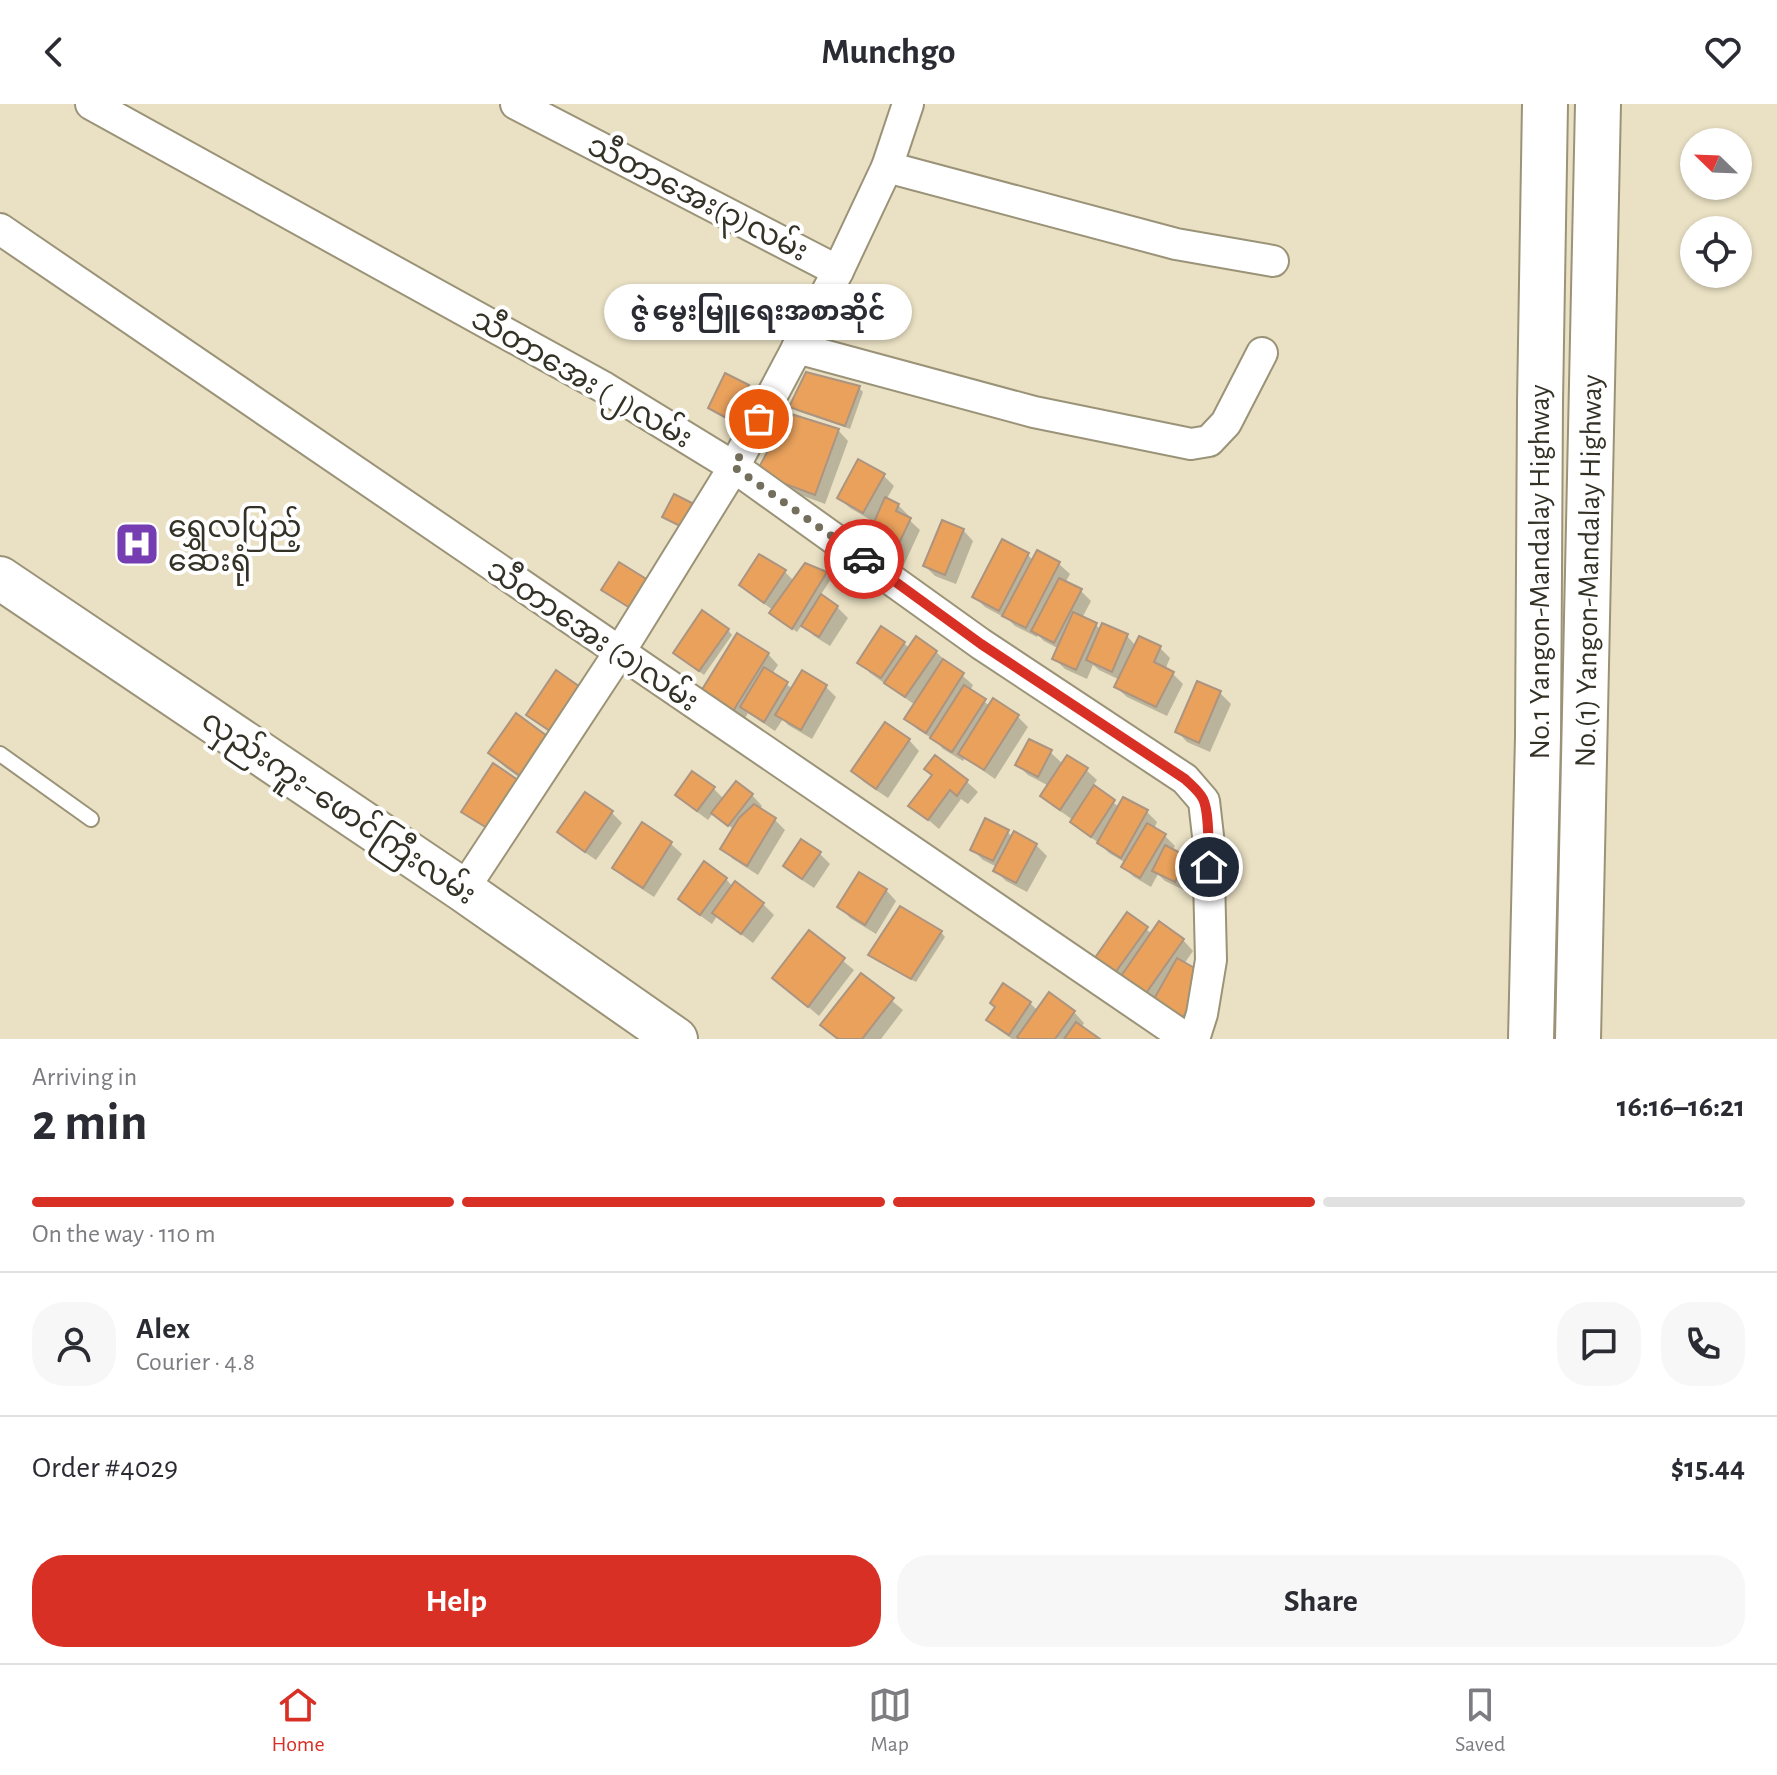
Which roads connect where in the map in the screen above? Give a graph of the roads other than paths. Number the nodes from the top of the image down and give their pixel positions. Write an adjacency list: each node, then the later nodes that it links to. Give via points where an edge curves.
1 (91, 104): 14 (street, သီတာအေး (၂)လမ်း, via 592,380)
2 (516, 104): 9 (street, သီတာအေး(၃)လမ်း)
3 (908, 104): 6 (street)
4 (1545, 104): 13 (highway, No.1 Yangon-Mandalay Highway)
5 (1598, 104): 12 (highway, No.(1) Yangon-Mandalay Highway)
6 (887, 167): 8 (street, via 1176,244); 9 (street)
7 (0, 229): 16 (street, သီတာအေး (၁)လမ်း)
8 (1273, 261)
9 (838, 271): 10 (street)
10 (797, 348): 11 (street, via 1034,412 1191,444 1209,441 1226,423); 14 (street)
11 (1262, 353)
12 (1592, 399): 13 (highway); 17 (highway, No.(1) Yangon-Mandalay Highway)
13 (1540, 402): 18 (highway, No.1 Yangon-Mandalay Highway)
14 (734, 467): 16 (street); 24 (street, သီတာအေး (၂)လမ်း, via 981,644 1194,787 1204,801 1208,836 1211,960)
15 (0, 578): 21 (main road, လှည်းကူး−ဖောင်ကြီးလမ်း)
16 (619, 653): 21 (street); 23 (street, သီတာအေး (၁)လမ်း)
17 (1585, 736): 18 (highway); 26 (highway, No.(1) Yangon-Mandalay Highway)
18 (1538, 737): 25 (highway, No.1 Yangon-Mandalay Highway)
19 (0, 754): 20 (lane)
20 (91, 819)
21 (463, 890): 22 (main road, လှည်းကူး−ဖောင်ကြီးလမ်း)
22 (676, 1039)
23 (1187, 1039)
24 (1194, 1039)
25 (1531, 1039)
26 (1578, 1039)

